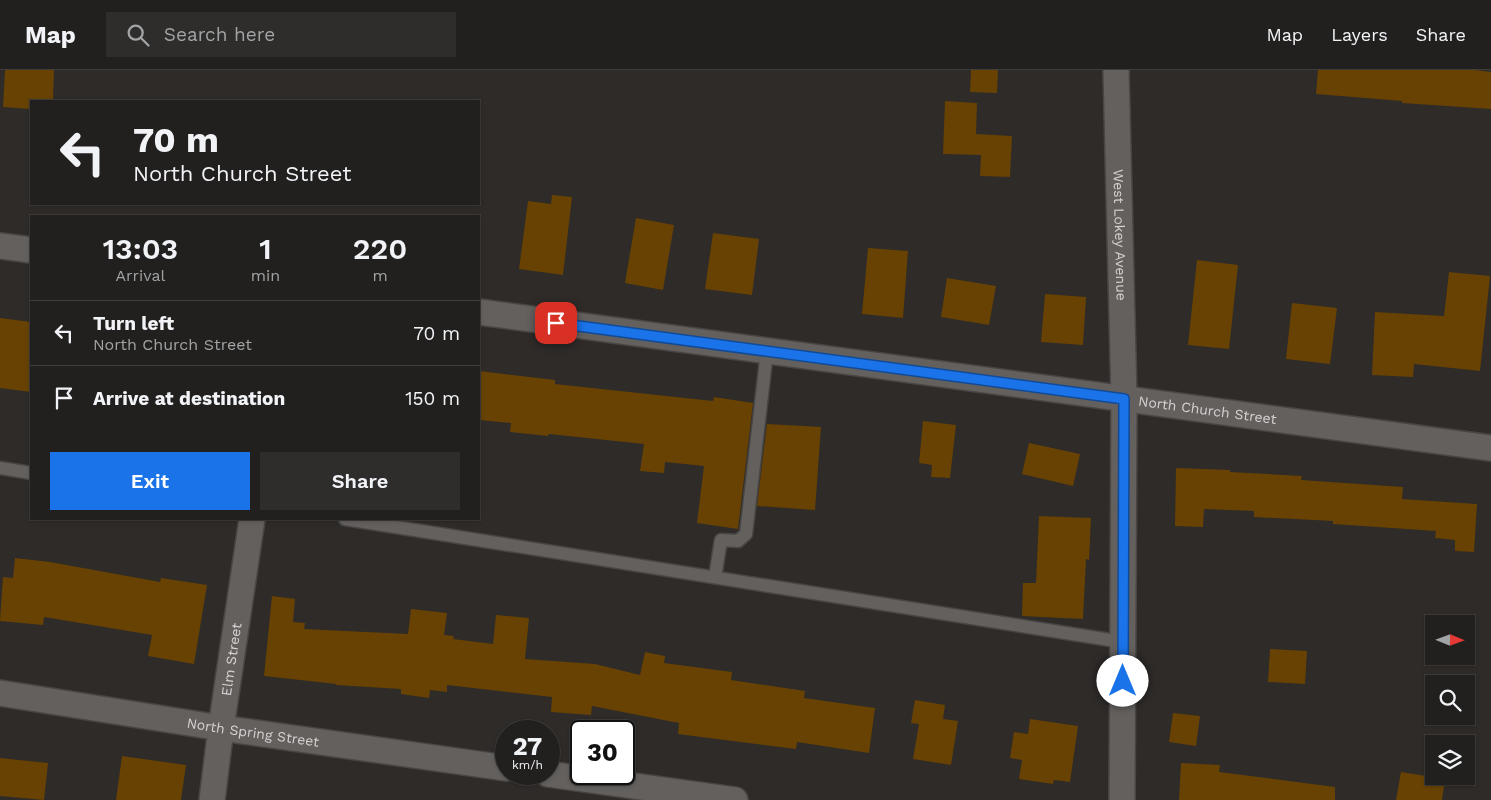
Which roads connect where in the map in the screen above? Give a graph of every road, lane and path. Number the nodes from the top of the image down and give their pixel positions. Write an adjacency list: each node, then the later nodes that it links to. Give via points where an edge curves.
1 (1116, 70): 6 (street, West Lokey Avenue)
2 (0, 246): 3 (street)
3 (30, 250)
4 (480, 312): 5 (street, North Church Street)
5 (767, 351): 6 (street, North Church Street); 12 (lane, via 746,534 738,541 721,540)
6 (1124, 399): 7 (street, North Church Street); 13 (street, West Lokey Avenue)
7 (1491, 448)
8 (0, 468): 9 (lane)
9 (30, 473)
10 (252, 520): 15 (street, Elm Street)
11 (351, 520): 12 (lane)
12 (715, 577): 13 (lane)
13 (1123, 642): 20 (street, West Lokey Avenue)
14 (0, 693): 15 (street, North Spring Street)
15 (221, 728): 16 (street, North Spring Street); 18 (street, Elm Street)
16 (495, 766)
17 (560, 776): 19 (street)
18 (212, 800)
19 (735, 800)
20 (1122, 800)

